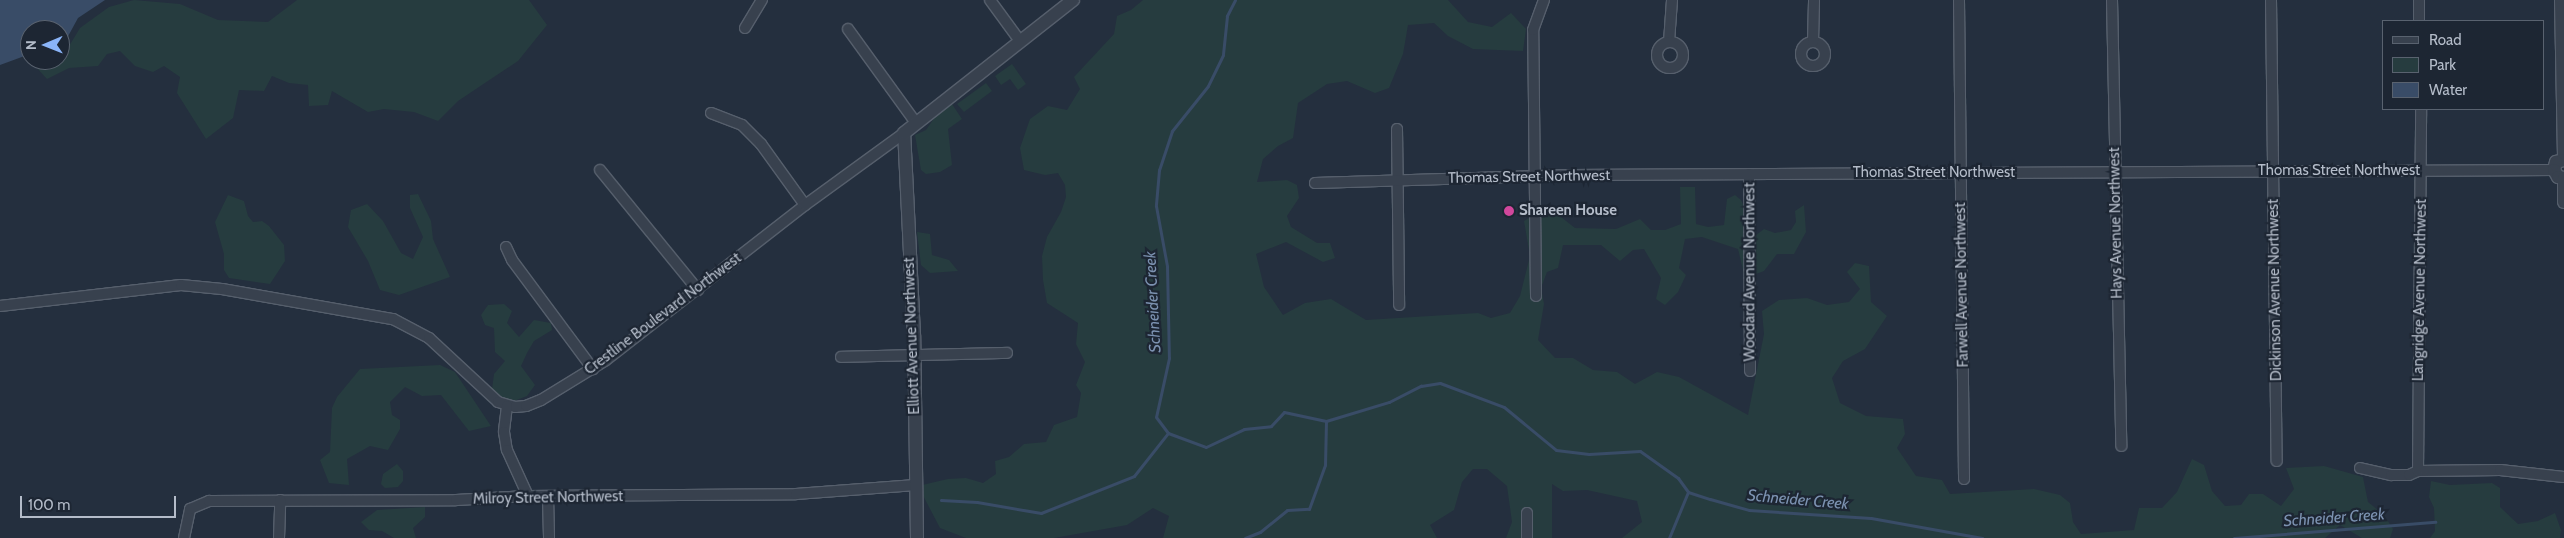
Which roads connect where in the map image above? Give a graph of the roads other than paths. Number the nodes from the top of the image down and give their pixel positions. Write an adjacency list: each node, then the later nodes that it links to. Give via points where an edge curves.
1 (762, 0): 13 (street)
2 (990, 0): 15 (street)
3 (1073, 0): 15 (street, Crestline Boulevard Northwest)
4 (1544, 0): 31 (street, via 1533,30)
5 (1672, 0): 16 (street)
6 (1814, 0): 17 (street)
7 (1959, 0): 26 (street, Farwell Avenue Northwest)
8 (2112, 0): 27 (street, Hays Avenue Northwest)
9 (2270, 0): 29 (street, Dickinson Avenue Northwest)
10 (2419, 0): 12 (street)
11 (2561, 0): 23 (street)
12 (2420, 20)
13 (745, 28)
14 (848, 29): 20 (street)
15 (1020, 41): 20 (street, Crestline Boulevard Northwest)
16 (1670, 42)
17 (1813, 42)
18 (2421, 110): 25 (street, Langridge Avenue Northwest)
19 (711, 113): 35 (street, via 742,125 761,144)
20 (916, 123): 22 (street, Crestline Boulevard Northwest)
21 (1397, 129): 32 (street)
22 (904, 134): 35 (street, Crestline Boulevard Northwest); 42 (street, Elliott Avenue Northwest)
23 (2564, 160): 30 (street, via 2556,162)
24 (600, 170): 37 (street)
25 (2422, 171): 29 (street, Thomas Street Northwest); 30 (street, Thomas Street Northwest); 50 (street, Langridge Avenue Northwest)
26 (1961, 172): 27 (street, Thomas Street Northwest); 28 (street, Thomas Street Northwest); 52 (street, Farwell Avenue Northwest)
27 (2116, 172): 29 (street, Thomas Street Northwest); 47 (street, Hays Avenue Northwest)
28 (1749, 174): 31 (street, Thomas Street Northwest); 45 (street, Woodard Avenue Northwest)
29 (2273, 174): 48 (street, Dickinson Avenue Northwest)
30 (2560, 175): 34 (street)
31 (1535, 176): 32 (street, Thomas Street Northwest); 38 (street)
32 (1398, 182): 33 (street, Thomas Street Northwest); 39 (street)
33 (1315, 183)
34 (2564, 202)
35 (805, 205): 37 (street, Crestline Boulevard Northwest)
36 (506, 247): 44 (street, via 512,260)
37 (698, 290): 44 (street, Crestline Boulevard Northwest)
38 (1536, 296)
39 (1399, 305)
40 (0, 306): 46 (street, via 181,285 222,289 394,320 429,338 490,397)
41 (1007, 353): 42 (street)
42 (914, 354): 43 (street); 53 (street, Elliott Avenue Northwest)
43 (841, 357)
44 (593, 369): 46 (street, Crestline Boulevard Northwest, via 533,403)
45 (1750, 371)
46 (507, 406): 54 (street, via 504,432 507,450)
47 (2120, 446)
48 (2276, 461)
49 (2360, 468): 50 (street, via 2391,476)
50 (2418, 471): 51 (street, via 2500,470)
51 (2564, 478)
52 (1964, 479)
53 (916, 485): 55 (street, Milroy Street Northwest, via 796,494); 61 (street, Elliott Avenue Northwest)
54 (528, 496): 55 (street, Milroy Street Northwest); 56 (street, Milroy Street Northwest, via 456,500)
55 (548, 496): 60 (street)
56 (280, 500): 58 (street, Milroy Street Northwest, via 209,501 194,505 187,516); 59 (street)
57 (1527, 514): 62 (street)
58 (184, 538)
59 (279, 538)
60 (549, 538)
61 (917, 538)
62 (1527, 538)

